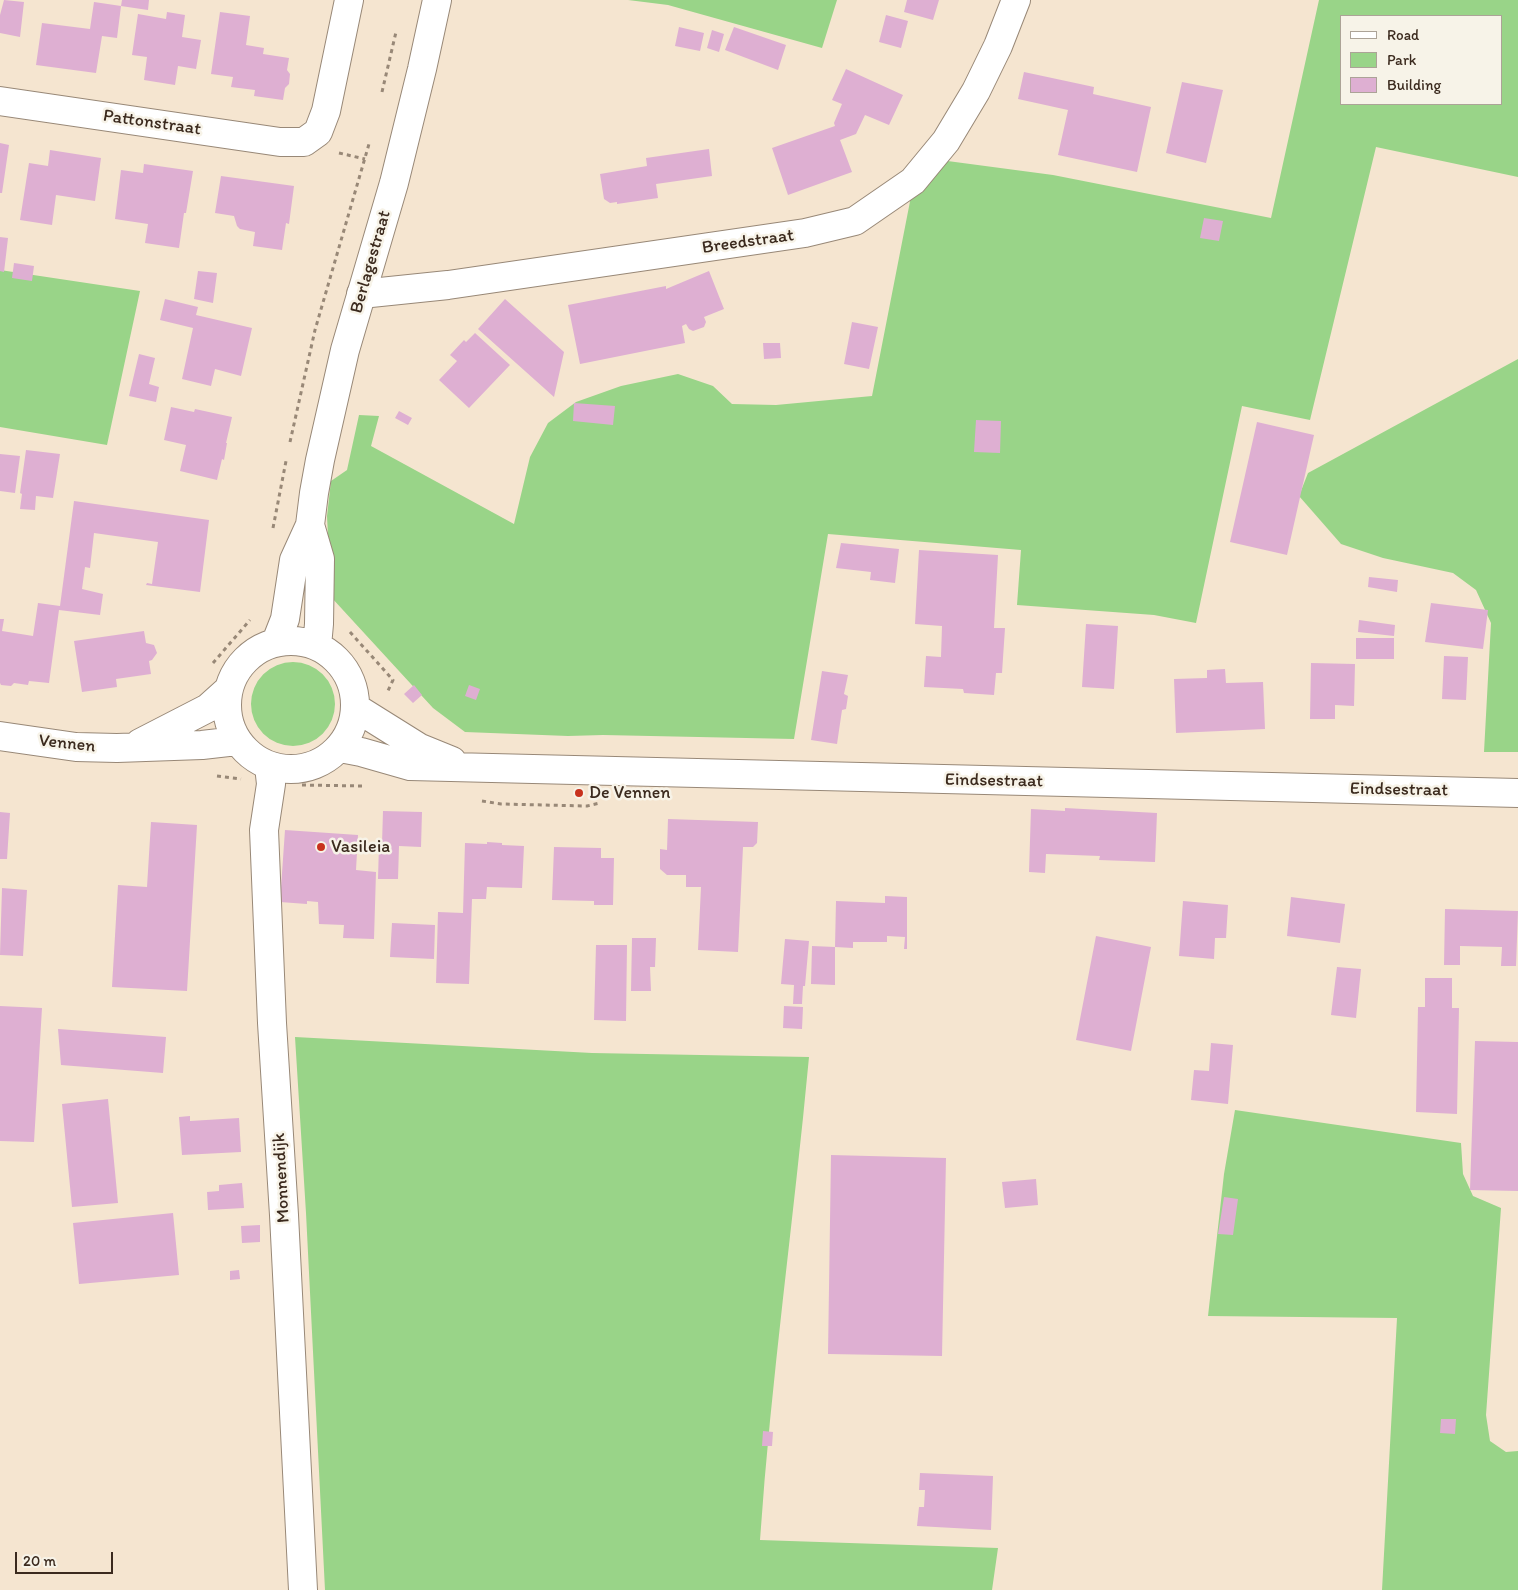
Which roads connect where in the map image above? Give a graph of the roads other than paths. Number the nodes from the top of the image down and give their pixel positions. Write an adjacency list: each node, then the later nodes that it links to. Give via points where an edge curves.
1 (349, 0): 4 (street, Pattonstraat, via 326,111 318,132 304,142 280,142)
2 (437, 0): 5 (street, Berlagestraat, via 394,183)
3 (1016, 0): 5 (street, Breedstraat, via 980,84 946,142 913,181 855,221 805,233 448,285)
4 (0, 101)
5 (361, 294): 6 (street, Berlagestraat, via 322,451)
6 (310, 525): 7 (street, Berlagestraat, via 320,560); 8 (street, Berlagestraat, via 294,560 285,619)
7 (318, 635): 8 (street); 10 (street, via 346,670)
8 (276, 642): 9 (street, via 246,659)
9 (228, 690): 12 (street, via 226,708 229,725); 13 (street, Vennen, via 208,708)
10 (366, 714): 14 (street, via 352,729); 16 (street, Eindsestraat, via 420,748)
11 (0, 736): 13 (street, Vennen, via 76,747)
12 (237, 741): 13 (street, Vennen); 15 (street)
13 (134, 746)
14 (350, 750): 15 (street, via 297,770); 16 (street, Eindsestraat, via 410,766)
15 (268, 766): 18 (street, Monnendijk, via 271,784 264,830)
16 (469, 768): 17 (street, Eindsestraat)
17 (1518, 793)
18 (303, 1590)

